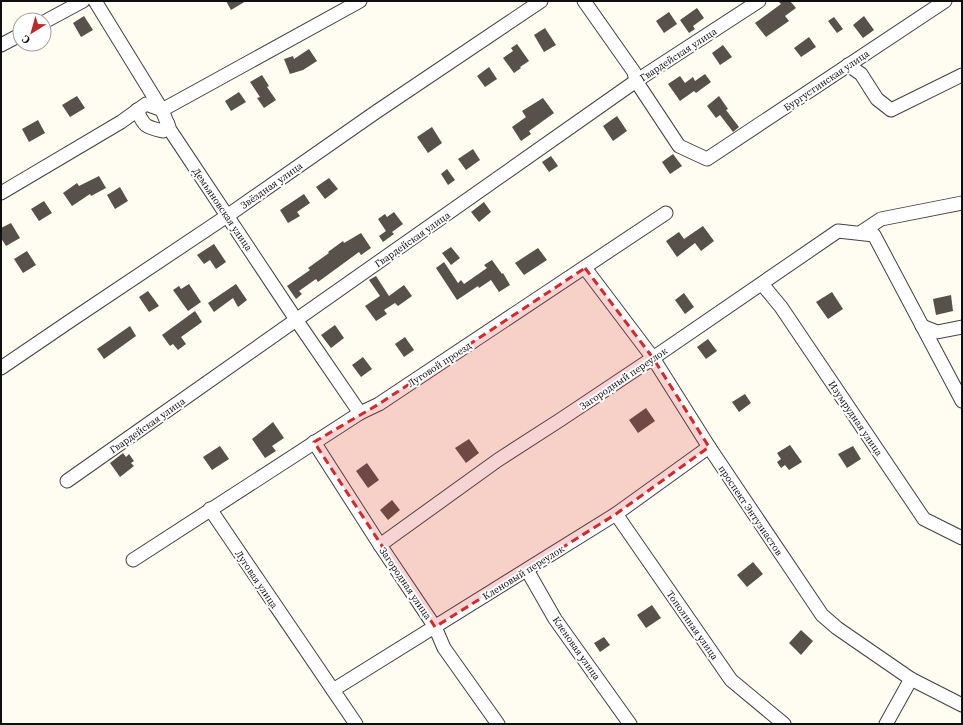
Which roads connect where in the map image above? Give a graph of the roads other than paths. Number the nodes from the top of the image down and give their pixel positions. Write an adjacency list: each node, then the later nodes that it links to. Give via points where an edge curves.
1 (84, 1): 8 (street)
2 (95, 1): 15 (street, Демьяновская улица)
3 (360, 1): 15 (street)
4 (541, 1): 20 (street, Звёздная улица)
5 (584, 1): 13 (street, via 634,72)
6 (759, 1): 13 (street, Гвардейская улица)
7 (945, 1): 11 (street, Бургустинская улица)
8 (52, 18)
9 (12, 39): 10 (street)
10 (1, 45)
11 (848, 66): 12 (street, via 861,74 877,99 891,110); 13 (street, Бургустинская улица, via 707,159 679,146)
12 (962, 75)
13 (636, 81): 24 (street, Гвардейская улица)
14 (137, 110): 15 (street, via 146,104); 16 (street, via 143,124 148,127 163,131); 17 (street)
15 (162, 110): 16 (street, Демьяновская улица)
16 (168, 124): 20 (street, Демьяновская улица)
17 (1, 193)
18 (962, 203): 21 (street, via 881,219)
19 (666, 213): 22 (street, Луговой проезд)
20 (227, 216): 24 (street, Демьяновская улица); 28 (street, Звёздная улица)
21 (860, 234): 23 (street, Загородный переулок, via 838,231); 25 (street, Загородный переулок, via 874,235)
22 (585, 268): 27 (street, проспект Энтузиастов); 30 (street, Луговой проезд, via 379,404)
23 (762, 284): 27 (street, Загородный переулок); 36 (street, Изумрудная улица, via 781,307 924,518)
24 (296, 321): 30 (street, Демьяновская улица); 33 (street, Гвардейская улица)
25 (922, 326): 26 (street, via 937,332); 29 (street)
26 (962, 327)
27 (653, 358): 32 (street, проспект Энтузиастов); 37 (street, Загородный переулок, via 498,460)
28 (1, 368)
29 (962, 401)
30 (360, 413): 31 (street, Луговой проезд)
31 (314, 442): 34 (street, Луговой проезд); 37 (street, Загородная улица)
32 (709, 447): 35 (street, Кленовый переулок); 41 (street, проспект Энтузиастов, via 822,615)
33 (67, 481)
34 (210, 509): 38 (street); 42 (street, Луговая улица)
35 (616, 514): 39 (street, Кленовый переулок); 47 (street, Тополиная улица, via 731,680)
36 (962, 538)
37 (380, 545): 40 (street, Загородная улица)
38 (133, 560)
39 (527, 570): 40 (street, Кленовый переулок); 46 (street, Кленовая улица, via 555,619)
40 (435, 627): 42 (street, Кленовый переулок); 45 (street, Загородная улица, via 444,648)
41 (911, 680): 43 (street, проспект Энтузиастов); 48 (street)
42 (333, 690): 44 (street, Луговая улица)
43 (962, 705)
44 (356, 724)
45 (498, 724)
46 (630, 724)
47 (784, 724)
48 (886, 724)

